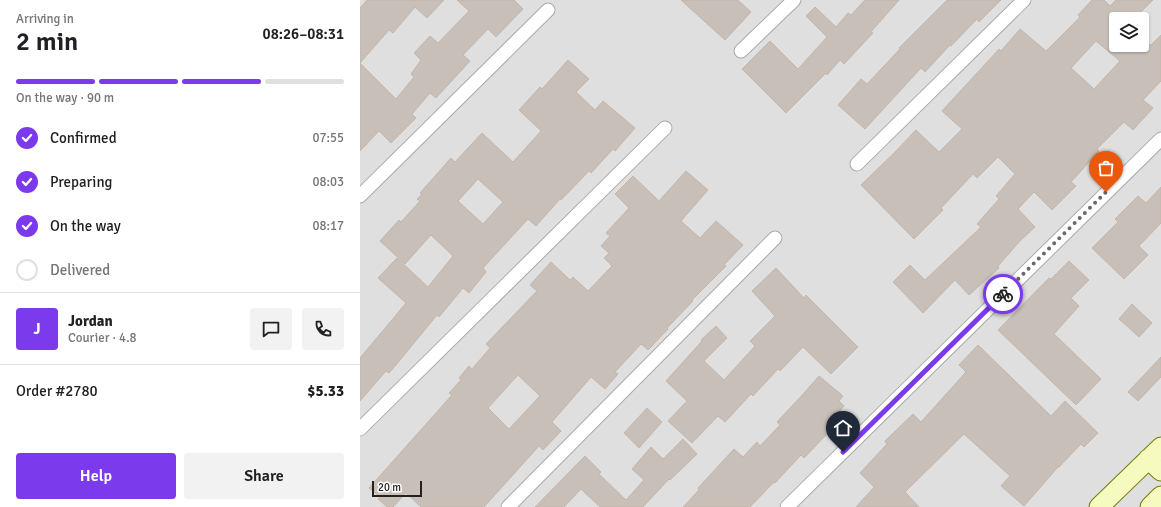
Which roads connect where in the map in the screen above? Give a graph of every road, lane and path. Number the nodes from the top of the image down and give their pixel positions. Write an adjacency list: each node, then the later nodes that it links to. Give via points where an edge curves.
1 (794, 0): 4 (street)
2 (1024, 0): 7 (street)
3 (548, 10): 8 (street)
4 (741, 51)
5 (665, 128): 10 (street)
6 (1161, 139): 14 (street)
7 (857, 164)
8 (360, 196)
9 (775, 238): 13 (street)
10 (360, 429)
11 (1157, 459): 15 (main road)
12 (1161, 496): 16 (main road)
13 (508, 507)
14 (787, 507)
15 (1100, 507)
16 (1150, 507)

